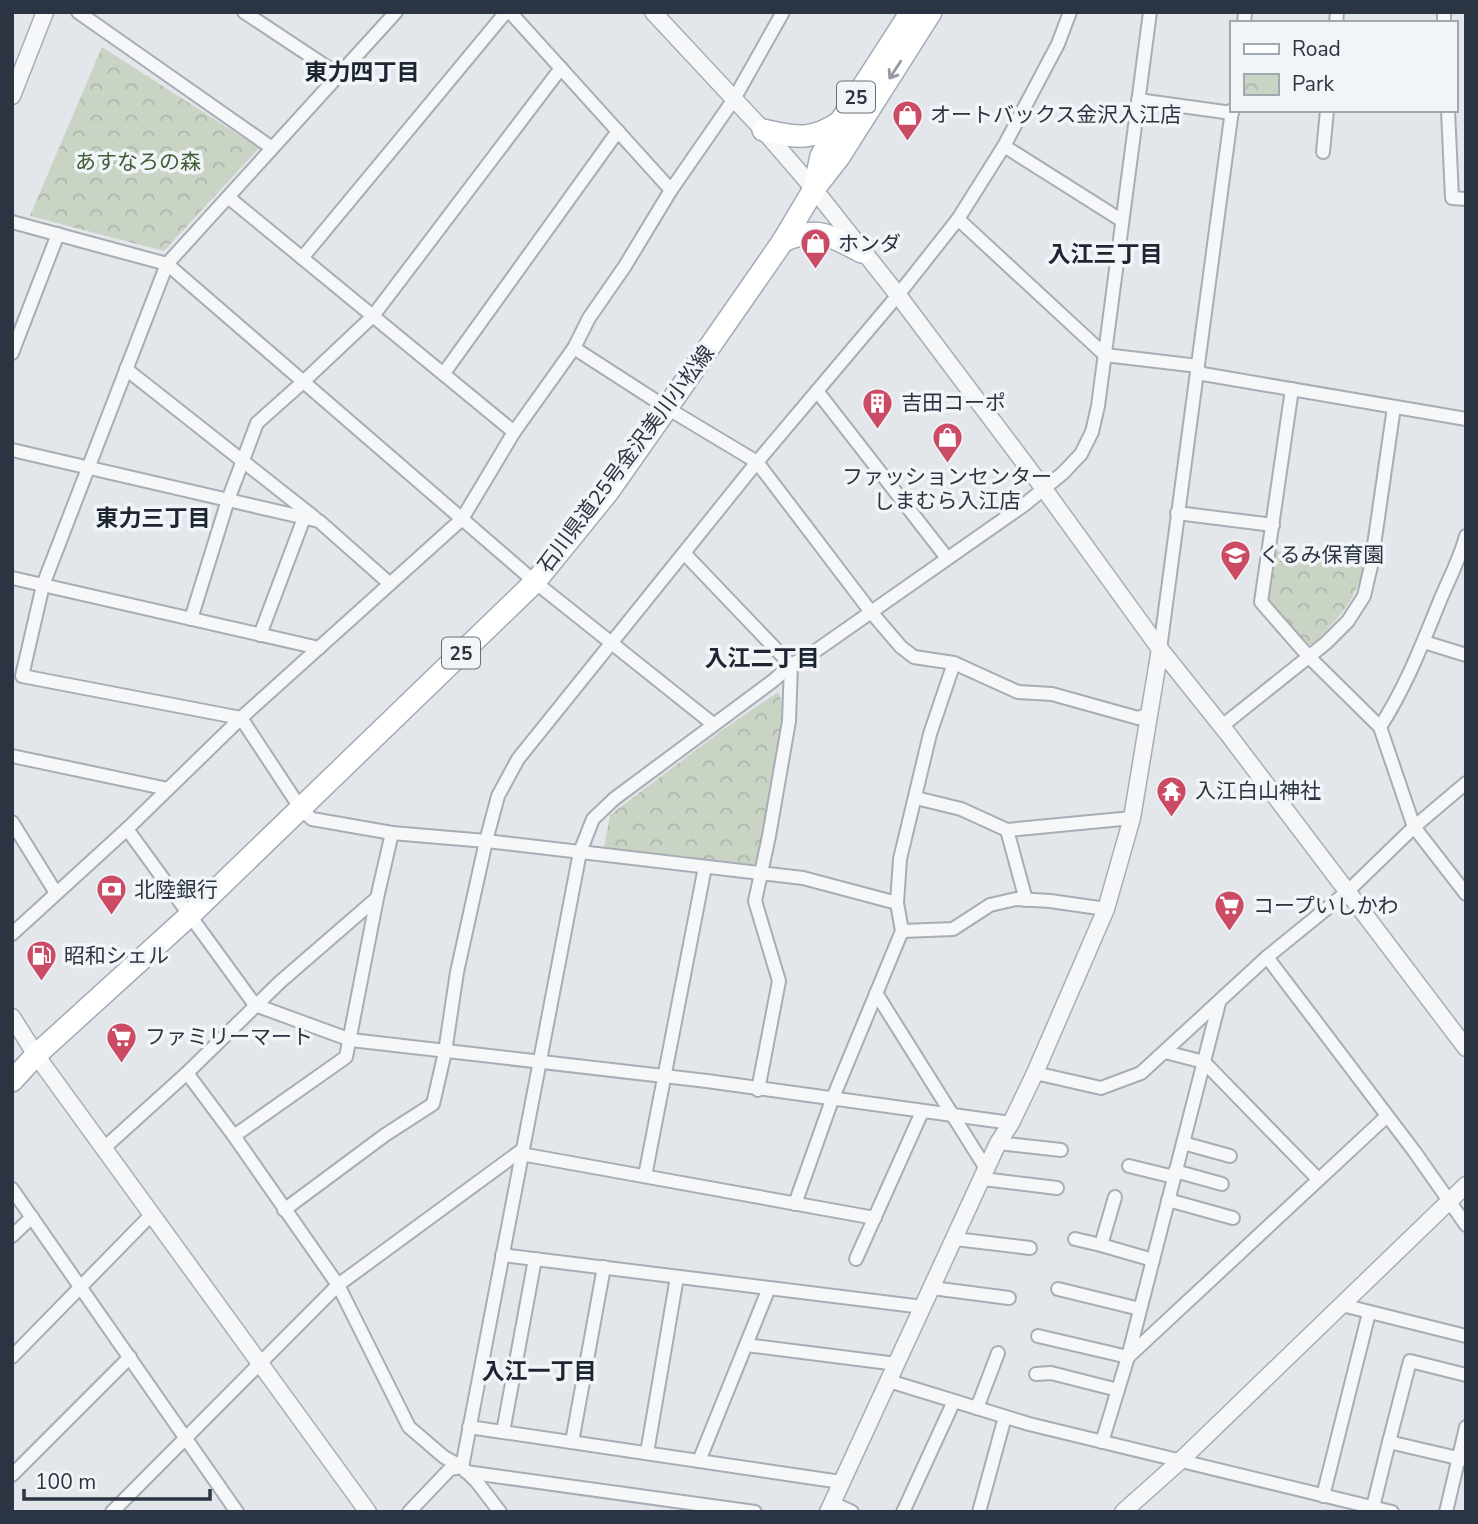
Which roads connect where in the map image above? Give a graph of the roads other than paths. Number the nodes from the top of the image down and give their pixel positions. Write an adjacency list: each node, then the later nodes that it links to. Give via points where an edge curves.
1 (45, 12): 14 (street)
2 (78, 12): 25 (street)
3 (244, 12): 13 (street)
4 (396, 12): 13 (street)
5 (508, 12): 12 (street); 37 (street)
6 (653, 12): 15 (street)
7 (783, 12): 15 (street)
8 (911, 12): 21 (main road, 石川県道25号金沢美川小松線 / 25)
9 (931, 12): 27 (main road, 石川県道25号金沢美川小松線 / 25, one-way to 27)
10 (1070, 12): 24 (street)
11 (1150, 12): 16 (street)
12 (561, 68): 23 (street); 40 (street)
13 (339, 75): 25 (street)
14 (12, 96)
15 (734, 99): 22 (street); 28 (street)
16 (1138, 100): 17 (street); 32 (street)
17 (1230, 112)
18 (1232, 112): 45 (street)
19 (1327, 112): 26 (street)
20 (1448, 112): 30 (street, via 1452,198)
21 (839, 122): 22 (main road, via 820,134 800,138); 27 (main road, 石川県道25号金沢美川小松線 / 25, via 821,156)
22 (763, 130): 27 (street)
23 (618, 131): 28 (street); 46 (street)
24 (1004, 146): 31 (street); 32 (street)
25 (272, 148): 29 (street)
26 (1323, 152)
27 (814, 189): 35 (main road, 石川県道25号金沢美川小松線 / 25); 36 (street)
28 (671, 190): 41 (street)
29 (228, 197): 37 (street); 38 (street)
30 (1466, 199)
31 (958, 219): 39 (street); 43 (street)
32 (1121, 220): 43 (street)
33 (12, 222): 34 (street)
34 (58, 234): 38 (street); 42 (street)
35 (783, 241): 36 (main road, via 809,231 824,233); 51 (main road, 石川県道25号金沢美川小松線 / 25)
36 (862, 252): 39 (street)
37 (302, 258): 40 (street)
38 (167, 264): 44 (street); 47 (street)
39 (898, 295): 49 (street); 58 (street)
40 (373, 316): 46 (street); 47 (street)
41 (574, 348): 51 (street); 53 (street)
42 (12, 353)
43 (1105, 355): 45 (street); 58 (street, via 1092,432 1081,454)
44 (126, 369): 55 (street); 57 (street)
45 (1197, 370): 48 (street); 60 (street)
46 (444, 373): 53 (street)
47 (303, 382): 55 (street, via 257,423); 62 (street)
48 (1292, 390): 50 (street); 64 (street)
49 (817, 391): 56 (street); 67 (street)
50 (1394, 407): 52 (street); 80 (street, via 1364,596 1348,621)
51 (667, 408): 56 (street); 69 (main road, 石川県道25号金沢美川小松線 / 25, via 608,492)
52 (1466, 419)
53 (514, 432): 62 (street)
54 (12, 450): 57 (street)
55 (243, 461): 59 (street); 63 (street)
56 (757, 462): 66 (street); 72 (street)
57 (88, 467): 59 (street); 71 (street)
58 (1044, 489): 67 (street); 78 (street)
59 (228, 500): 61 (street); 73 (street)
60 (1177, 513): 64 (street); 78 (street)
61 (304, 518): 63 (street); 74 (street)
62 (462, 519): 69 (street); 70 (street)
63 (319, 521): 70 (street)
64 (1273, 525): 80 (street, via 1261,602)
65 (1466, 537): 75 (street)
66 (684, 552): 76 (street); 82 (street)
67 (947, 558): 72 (street)
68 (12, 578): 71 (street)
69 (535, 582): 76 (street); 93 (main road, 石川県道25号金沢美川小松線 / 25)
70 (389, 583): 77 (street)
71 (43, 585): 73 (street); 83 (street)
72 (871, 612): 81 (street, via 914,657); 82 (street)
73 (191, 619): 74 (street)
74 (260, 635): 77 (street)
75 (1424, 642): 79 (street); 88 (street)
76 (611, 643): 86 (street); 100 (street, via 518,759 498,796)
77 (319, 648): 85 (street)
78 (1160, 649): 84 (street); 87 (street)
79 (1466, 655)
80 (1309, 657): 87 (street); 88 (street)
81 (954, 663): 84 (street, via 1018,692 1052,694 1138,718); 92 (street, via 930,734)
82 (791, 665): 86 (street); 103 (street, via 789,721)
83 (17, 675): 85 (street)
84 (1147, 715): 94 (street)
85 (241, 719): 91 (street); 93 (street)
86 (713, 724): 101 (street, via 593,819)
87 (1222, 726): 105 (street)
88 (1380, 727): 96 (street)
89 (12, 756): 91 (street)
90 (1466, 783): 96 (street)
91 (168, 789): 97 (street)
92 (916, 798): 98 (street, via 961,809); 109 (street, via 900,859)
93 (301, 809): 99 (street, via 312,819); 111 (main road, 石川県道25号金沢美川小松線 / 25)
94 (1132, 818): 98 (street); 110 (street)
95 (12, 822): 104 (street)
96 (1414, 827): 105 (street); 106 (street)
97 (127, 829): 104 (street); 111 (street)
98 (1007, 830): 108 (street)
99 (391, 833): 100 (street); 107 (street)
100 (486, 841): 101 (street); 121 (street)
101 (580, 852): 102 (street); 124 (street)
102 (705, 867): 103 (street); 128 (street)
103 (762, 874): 109 (street, via 803,878); 130 (street, via 755,901 779,981)
104 (56, 892): 113 (street)
105 (1347, 892): 114 (street); 120 (street)
106 (1466, 894)
107 (377, 898): 117 (street); 119 (street)
108 (1026, 900): 110 (street); 112 (street, via 990,905 953,929)
109 (897, 903): 112 (street)
110 (1105, 909): 127 (street)
111 (189, 916): 117 (street); 123 (main road, 石川県道25号金沢美川小松線 / 25)
112 (902, 931): 115 (street)
113 (12, 934)
114 (1267, 957): 116 (street); 134 (street)
115 (876, 993): 131 (street); 133 (street)
116 (1219, 1003): 122 (street); 125 (street)
117 (256, 1005): 119 (street); 126 (street)
118 (12, 1017): 123 (street)
119 (351, 1040): 121 (street); 136 (street, via 346,1057)
120 (1466, 1048)
121 (445, 1052): 124 (street); 156 (street, via 433,1104)
122 (1165, 1052): 125 (street); 127 (street, via 1141,1073 1101,1088)
123 (36, 1055): 129 (main road, 石川県道25号金沢美川小松線 / 25); 139 (street)
124 (539, 1062): 128 (street); 141 (street)
125 (1204, 1062): 138 (street); 147 (street)
126 (187, 1073): 136 (street); 139 (street)
127 (1035, 1073): 135 (street)
128 (665, 1076): 130 (street); 146 (street)
129 (12, 1081)
130 (758, 1090): 131 (street)
131 (832, 1100): 132 (street); 155 (street)
132 (922, 1112): 133 (street); 159 (street)
133 (951, 1114): 135 (street); 145 (street)
134 (1387, 1116): 147 (street); 154 (street)
135 (1011, 1124): 137 (street)
136 (234, 1136): 156 (street)
137 (998, 1143): 140 (street); 145 (street)
138 (1183, 1143): 142 (street); 144 (street)
139 (104, 1148): 157 (street)
140 (1061, 1150)
141 (522, 1152): 146 (street); 167 (street); 173 (street)
142 (1230, 1156)
143 (1129, 1166): 144 (street)
144 (1175, 1174): 148 (street); 153 (street)
145 (985, 1175): 150 (street); 163 (street)
146 (645, 1176): 155 (street)
147 (1318, 1179): 189 (street)
148 (1222, 1184)
149 (1466, 1185): 154 (street)
150 (1058, 1188)
151 (12, 1189): 158 (street)
152 (1115, 1197): 165 (street)
153 (1168, 1200): 160 (street); 170 (street)
154 (1448, 1201): 161 (street); 179 (street)
155 (796, 1204): 159 (street)
156 (284, 1210): 173 (street)
157 (152, 1214): 174 (street); 190 (street)
158 (32, 1217): 162 (street); 174 (street)
159 (875, 1218): 169 (street)
160 (1233, 1218)
161 (1466, 1225)
162 (12, 1236)
163 (955, 1238): 166 (street); 175 (street)
164 (1075, 1239): 165 (street)
165 (1101, 1245): 170 (street)
166 (1030, 1248)
167 (502, 1255): 168 (street); 199 (street)
168 (536, 1259): 171 (street); 201 (street)
169 (856, 1259)
170 (1153, 1260): 181 (street)
171 (604, 1267): 172 (street); 203 (street)
172 (677, 1276): 176 (street); 206 (street)
173 (338, 1285): 190 (street); 210 (street, via 409,1427)
174 (80, 1287): 187 (street); 188 (street)
175 (932, 1287): 178 (street); 180 (street)
176 (769, 1288): 180 (street); 185 (street)
177 (1058, 1289): 181 (street)
178 (1009, 1298)
179 (1342, 1305): 182 (street); 209 (street)
180 (923, 1307): 191 (street)
181 (1140, 1309): 189 (street)
182 (1369, 1313): 184 (street); 213 (street)
183 (1038, 1336): 189 (street)
184 (1466, 1336)
185 (746, 1345): 191 (street); 208 (street)
186 (998, 1353): 197 (street)
187 (12, 1357)
188 (130, 1357): 202 (street); 211 (street)
189 (1128, 1357): 195 (street)
190 (260, 1363): 202 (street); 218 (street)
191 (897, 1364): 194 (street)
192 (1036, 1374): 195 (street, via 1051,1373)
193 (1466, 1375): 205 (street, via 1410,1361)
194 (889, 1381): 196 (street); 212 (street)
195 (1118, 1390): 204 (street)
196 (954, 1401): 197 (street); 223 (street)
197 (977, 1408): 198 (street)
198 (1005, 1417): 204 (street); 224 (street)
199 (469, 1427): 201 (street); 210 (street)
200 (1466, 1427): 207 (street)
201 (503, 1432): 203 (street)
202 (186, 1438): 216 (street); 217 (street)
203 (572, 1442): 206 (street)
204 (1102, 1442): 209 (street)
205 (1389, 1442): 207 (street); 215 (street)
206 (647, 1453): 208 (street)
207 (1462, 1459): 227 (street)
208 (699, 1461): 212 (street)
209 (1179, 1462): 213 (street); 225 (street)
210 (464, 1470): 219 (street, via 450,1469); 220 (street); 221 (street)
211 (12, 1475)
212 (841, 1482): 214 (street)
213 (1323, 1496): 215 (street)
214 (830, 1507): 222 (street)
215 (1373, 1507): 226 (street)
216 (112, 1512)
217 (237, 1512)
218 (368, 1512)
219 (409, 1512)
220 (500, 1512)
221 (755, 1512)
222 (852, 1512)
223 (904, 1512)
224 (979, 1512)
225 (1123, 1512)
226 (1392, 1512)
227 (1446, 1512)

